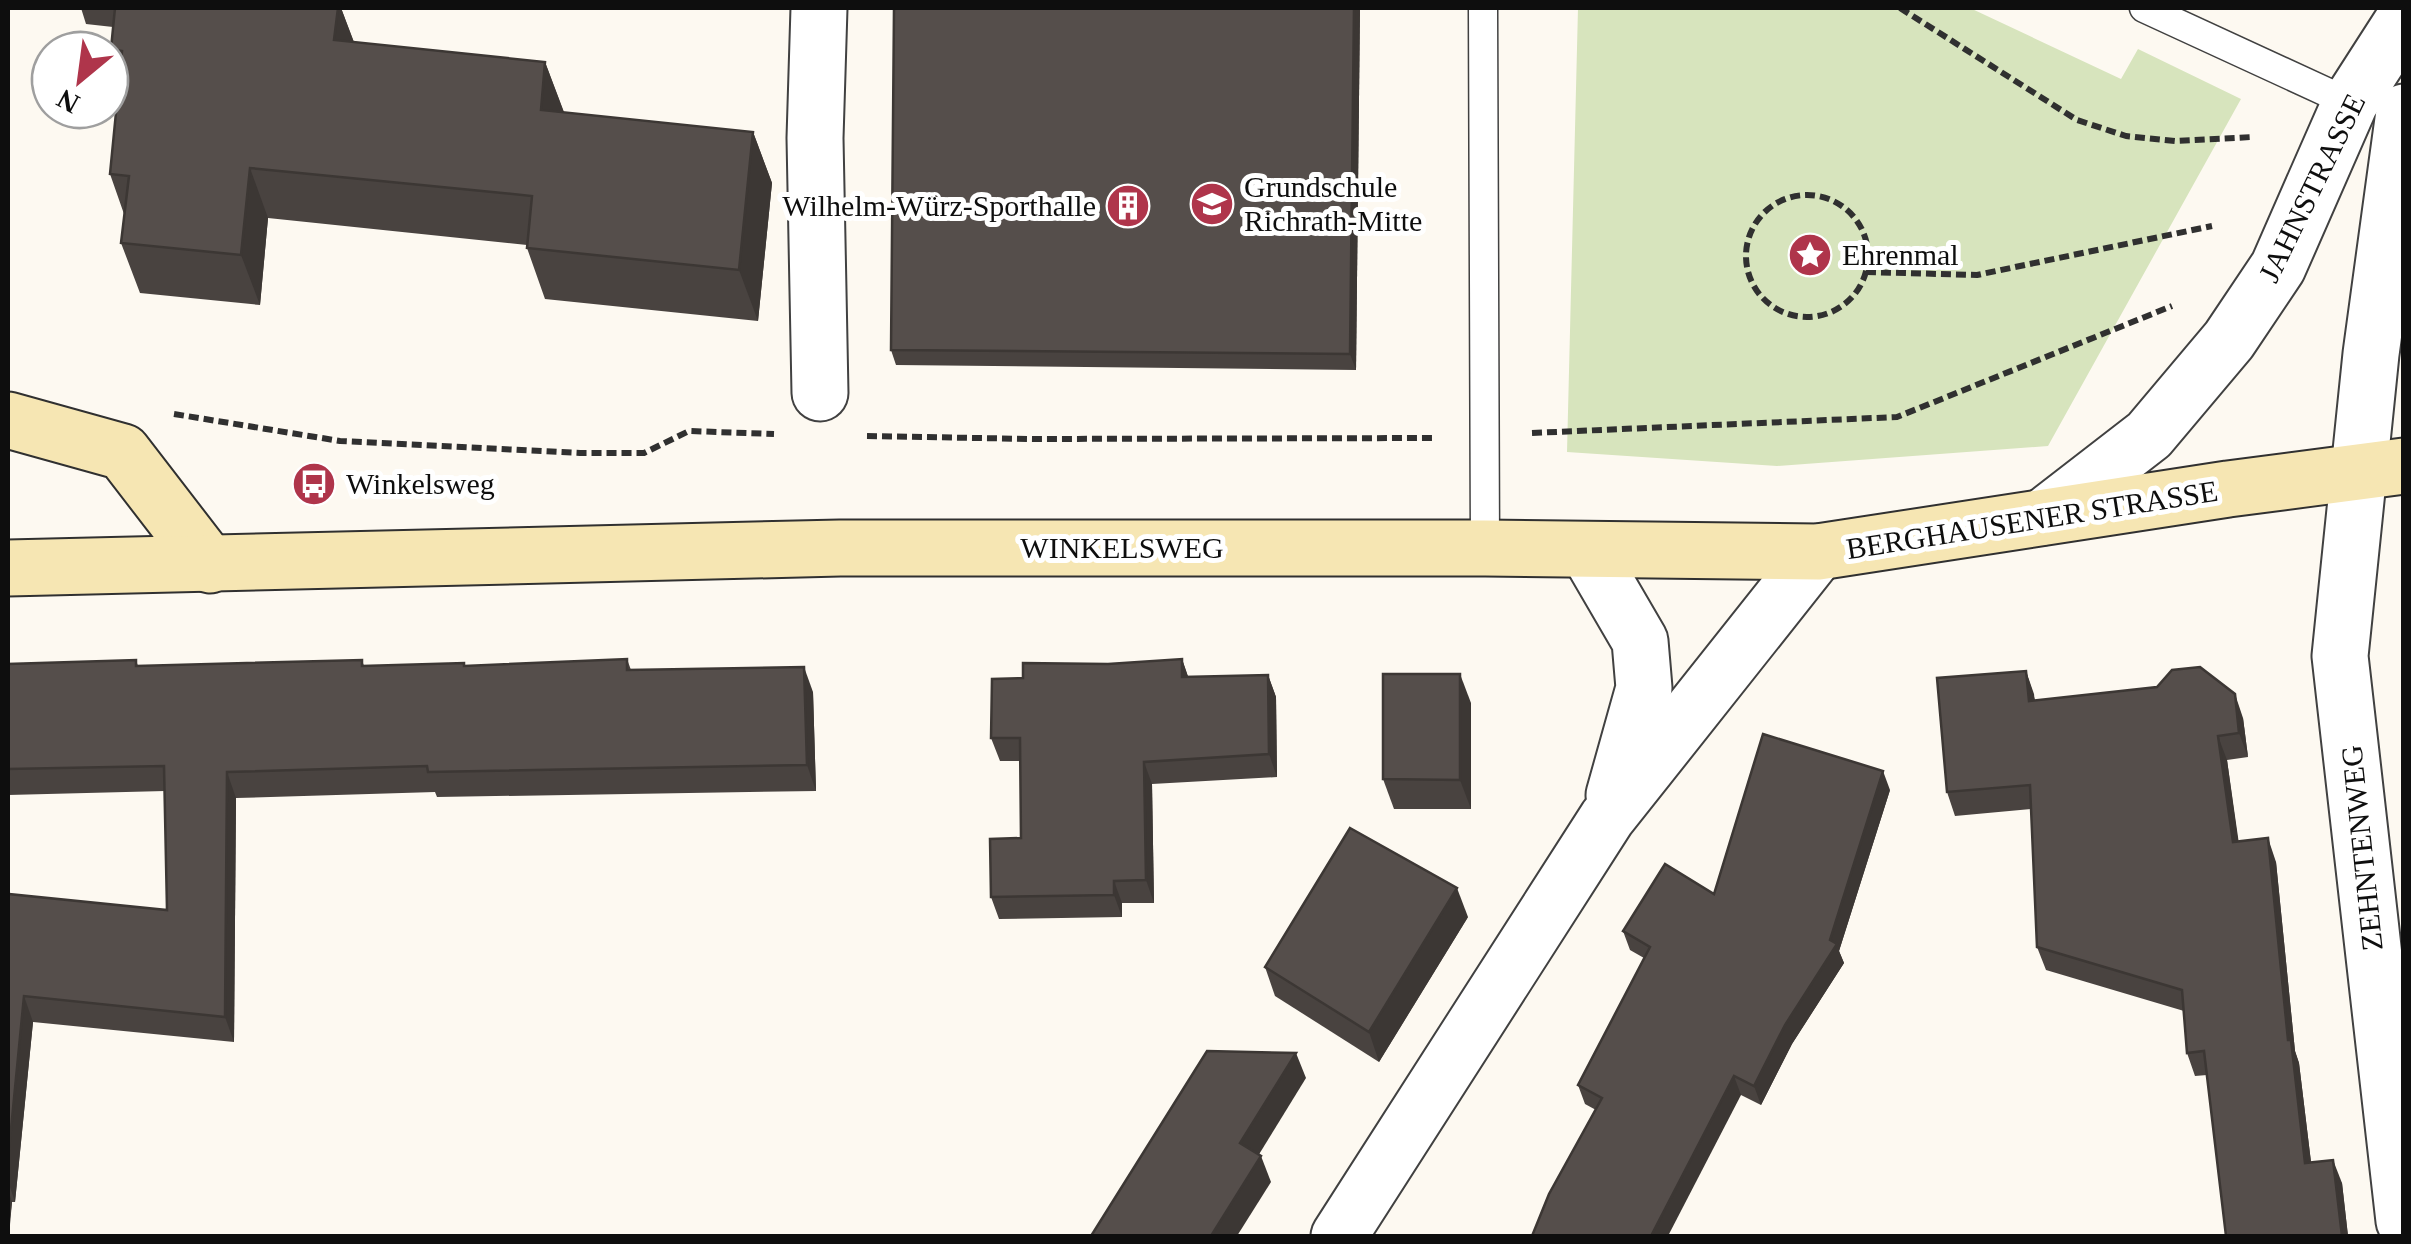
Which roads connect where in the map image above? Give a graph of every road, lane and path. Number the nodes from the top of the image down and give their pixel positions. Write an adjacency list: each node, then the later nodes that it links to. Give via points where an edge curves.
1 (819, 8): 12 (street, via 814,138)
2 (1483, 8): 17 (lane)
3 (1900, 8): 8 (path, via 2077,120 2158,140)
4 (2144, 8): 6 (lane)
5 (2404, 19): 6 (street, JAHNSTRASSE)
6 (2350, 102): 7 (lane); 19 (street, JAHNSTRASSE, via 2278,267 2228,340 2149,435)
7 (2402, 119): 18 (street, JAHNSTRASSE)
8 (2252, 137)
9 (2212, 226): 10 (path, via 1977,275)
10 (1866, 272): 10 (path, via 1844,305 1825,315 1785,314 1754,289 1746,250 1751,232 1776,203 1815,196 1851,214 1868,251)
11 (2176, 305): 17 (path, via 1897,417)
12 (820, 393)
13 (167, 413): 15 (path, via 340,441 580,453 644,453 690,431)
14 (8, 420): 23 (main road, via 124,452)
15 (784, 434)
16 (860, 436): 17 (path)
17 (1482, 438): 20 (lane)
18 (2381, 471): 19 (main road, BERGHAUSENER STRASSE); 26 (street, ZEHNTENWEG, via 2340,656)
19 (2043, 517): 22 (main road, BERGHAUSENER STRASSE)
20 (1484, 548): 21 (main road, WINKELSWEG); 23 (main road, WINKELSWEG, via 840,548)
21 (1587, 550): 22 (main road, WINKELSWEG); 25 (street, BERGHAUSENER STRASSE, via 1640,641 1644,688)
22 (1818, 552): 25 (street, BERGHAUSENER STRASSE)
23 (210, 564): 24 (main road, WINKELSWEG)
24 (8, 568)
25 (1607, 818): 27 (street, BERGHAUSENER STRASSE)
26 (2404, 1221)
27 (1339, 1236)

